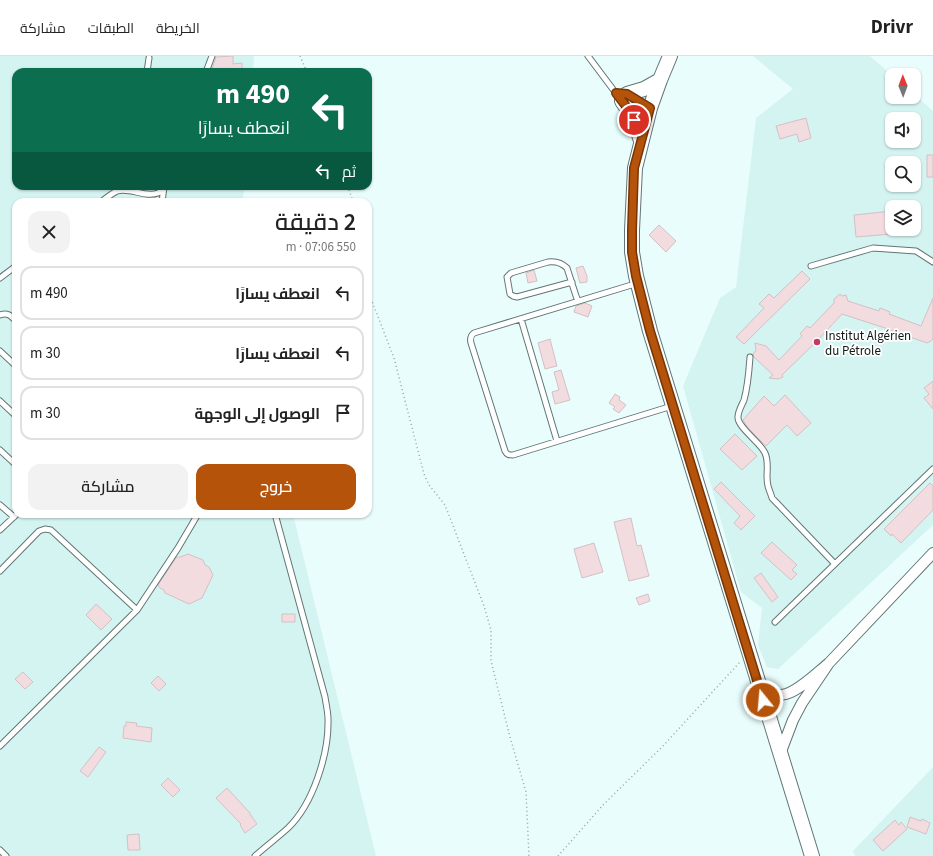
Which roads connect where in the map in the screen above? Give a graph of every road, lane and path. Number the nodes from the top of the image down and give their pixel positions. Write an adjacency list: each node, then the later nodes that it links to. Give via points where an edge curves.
1 (212, 56): 7 (lane)
2 (300, 56): 8 (path)
3 (588, 56): 10 (lane)
4 (670, 56): 9 (main road)
5 (149, 58): 6 (lane)
6 (148, 68)
7 (208, 68)
8 (305, 68)
9 (660, 80): 10 (main road, via 644,89); 11 (main road)
10 (622, 96): 11 (lane); 12 (main road)
11 (649, 112): 12 (main road)
12 (641, 140): 22 (main road, via 634,168 632,230 632,252)
13 (126, 190): 16 (lane, via 118,191)
14 (126, 190): 15 (lane, via 150,194)
15 (161, 190)
16 (107, 198)
17 (933, 262): 18 (lane, via 916,251 873,248)
18 (811, 266)
19 (12, 269): 20 (lane)
20 (0, 278)
21 (572, 282): 21 (lane, via 517,297 510,294 507,277 511,273 559,262 567,268); 24 (lane)
22 (638, 283): 24 (lane); 32 (main road)
23 (372, 301): 57 (path, via 394,358 427,480 445,504 491,630 491,661 526,792)
24 (578, 301): 27 (lane)
25 (0, 315): 26 (lane, via 8,314)
26 (12, 318)
27 (520, 319): 34 (lane); 34 (lane, via 474,333 471,335 471,344 506,454 514,455)
28 (0, 352): 30 (lane)
29 (750, 357): 45 (lane, via 744,399 738,416 740,425 765,452 768,463 768,486 772,498)
30 (12, 362)
31 (0, 401): 33 (lane)
32 (673, 406): 34 (lane); 49 (main road)
33 (12, 412)
34 (558, 441)
35 (0, 450): 36 (lane)
36 (12, 462)
37 (933, 469): 45 (lane)
38 (0, 504): 39 (lane)
39 (12, 514)
40 (13, 518): 43 (lane)
41 (196, 518): 47 (lane)
42 (276, 518): 56 (lane, via 326,697 327,738 317,780 307,802 288,828)
43 (0, 530)
44 (933, 552): 50 (street)
45 (835, 564): 48 (lane)
46 (0, 571): 47 (lane, via 39,531 50,530)
47 (137, 610): 52 (lane)
48 (775, 622)
49 (749, 653): 51 (main road); 58 (path, via 604,804)
50 (829, 663): 51 (street, via 792,692 775,696); 53 (street, via 802,703)
51 (761, 695): 53 (main road)
52 (0, 746)
53 (780, 754): 59 (main road)
54 (0, 850): 55 (lane)
55 (6, 856)
56 (255, 856)
57 (529, 856)
58 (558, 856)
59 (812, 856)

